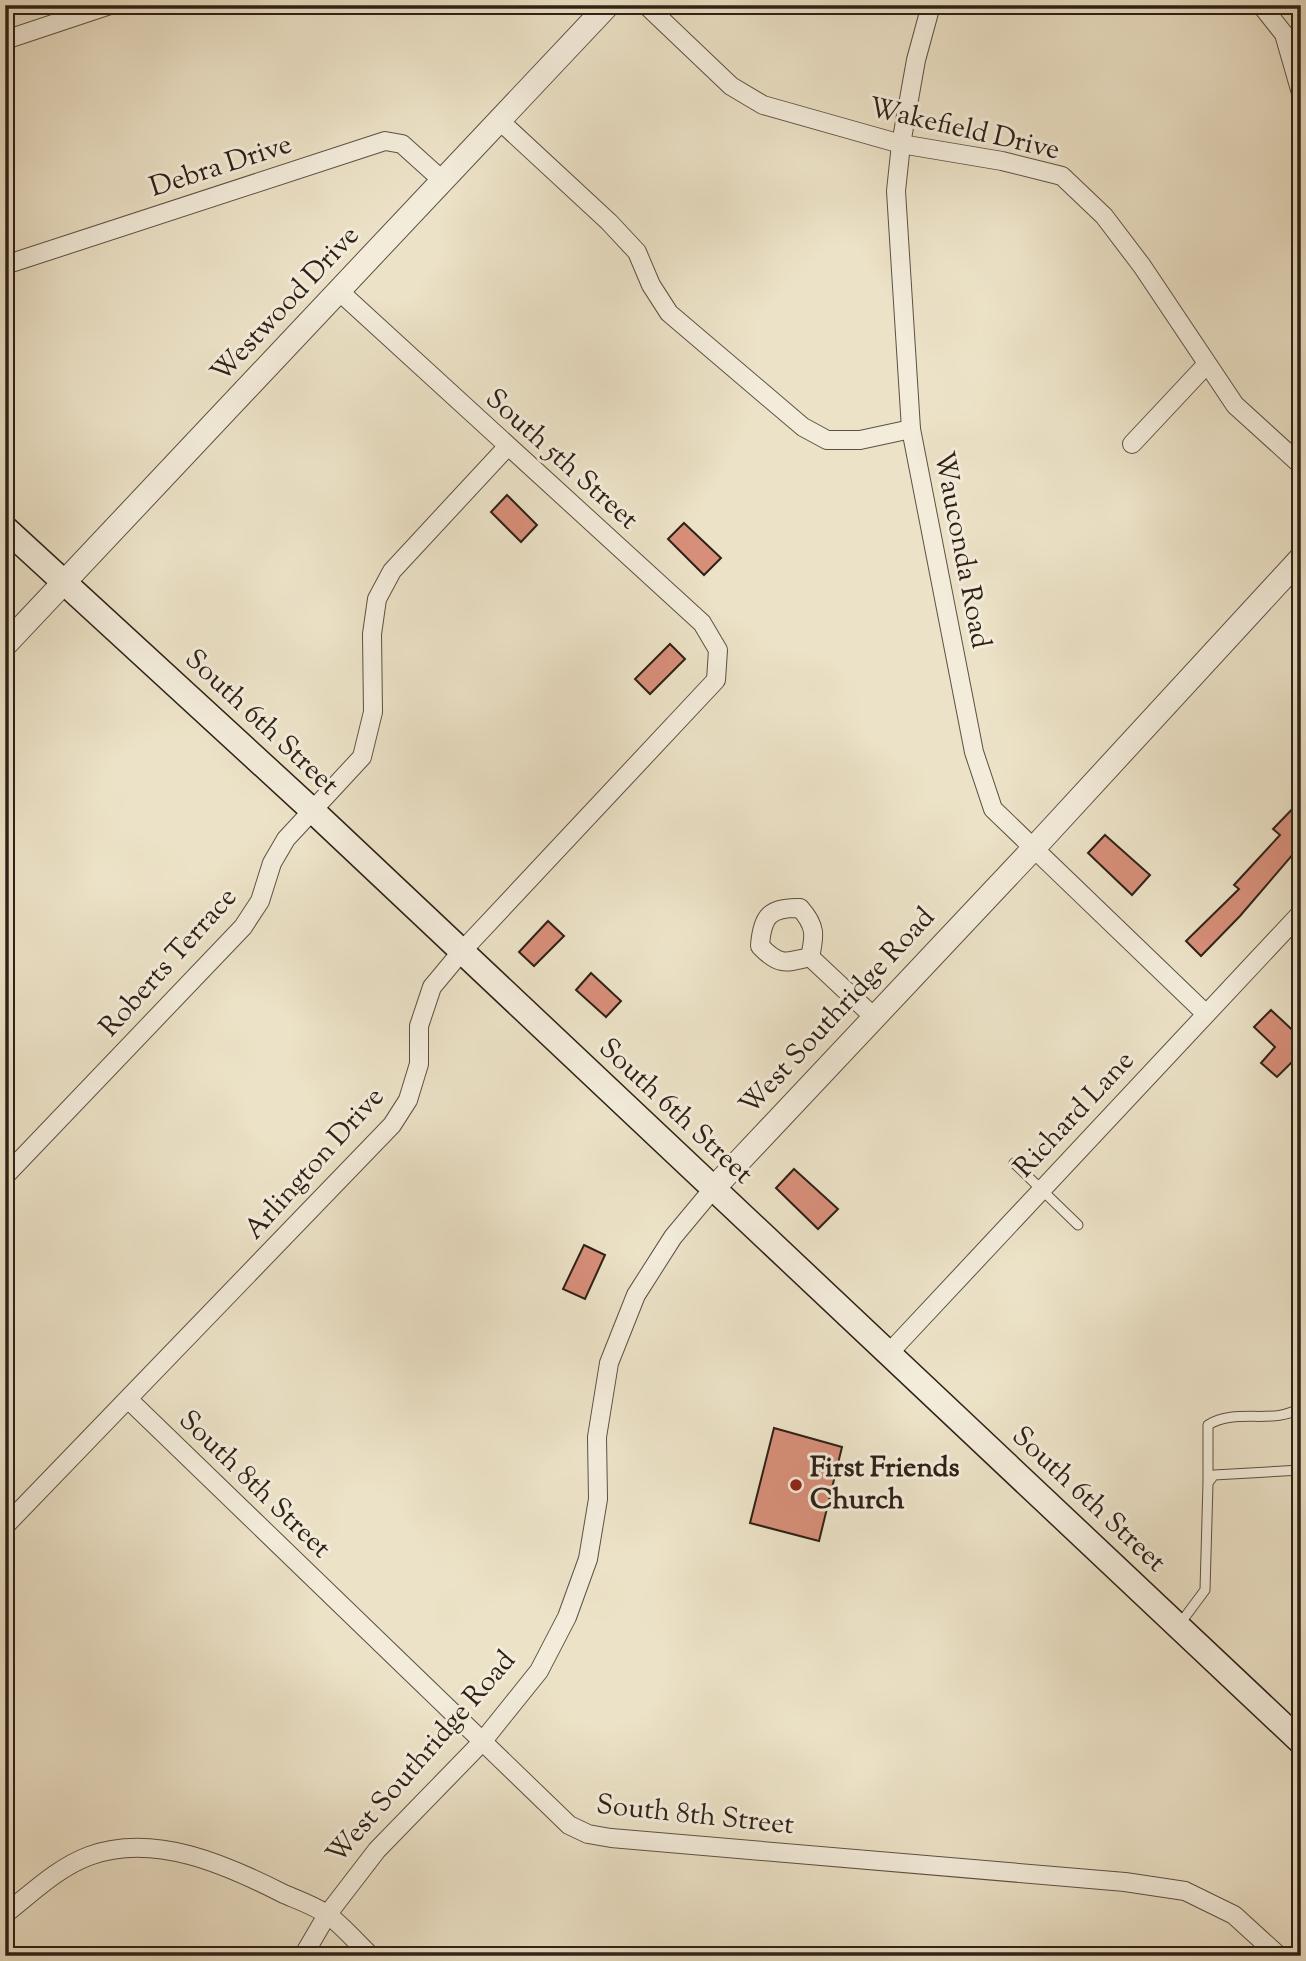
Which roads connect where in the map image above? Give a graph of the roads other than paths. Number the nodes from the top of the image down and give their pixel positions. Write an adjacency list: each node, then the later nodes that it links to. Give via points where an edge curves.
1 (110, 5): 6 (street)
2 (608, 5): 8 (street, Westwood Drive)
3 (646, 5): 9 (street, Wakefield Drive, via 732,86 763,105)
4 (931, 5): 9 (street, Wauconda Road)
5 (1261, 5): 7 (street, via 1284,34)
6 (5, 40)
7 (1301, 93)
8 (500, 121): 10 (street, Westwood Drive); 14 (street, via 637,252 669,313 803,427 827,440 860,440)
9 (901, 144): 13 (street, Wakefield Drive, via 1062,176 1104,216); 14 (street, Wauconda Road, via 896,191)
10 (443, 181): 11 (street, Debra Drive, via 402,144 385,141); 12 (street, Westwood Drive)
11 (5, 265)
12 (340, 292): 16 (street, South 5th Street); 20 (street, Westwood Drive)
13 (1208, 364): 15 (street); 17 (street, Wakefield Drive, via 1236,405)
14 (911, 429): 24 (street, Wauconda Road, via 974,752 993,809)
15 (1132, 444)
16 (507, 447): 22 (street, South 5th Street, via 702,623 718,650); 23 (street, Roberts Terrace, via 387,580 377,599 372,634 373,712 362,757)
17 (1301, 465)
18 (5, 528): 20 (main road, South 6th Street)
19 (1301, 558): 24 (street, West Southridge Road)
20 (65, 582): 21 (street, Westwood Drive); 23 (main road, South 6th Street)
21 (5, 645)
22 (716, 681): 26 (street, Arlington Drive)
23 (313, 811): 26 (main road, South 6th Street); 31 (street, Roberts Terrace, via 286,839 272,863 260,901 243,928)
24 (1034, 848): 28 (street, Wauconda Road); 29 (street, West Southridge Road)
25 (1301, 914): 28 (street, Richard Lane)
26 (462, 951): 32 (main road, South 6th Street); 36 (street, Arlington Drive, via 432,987 419,1026 419,1064 408,1100 392,1125)
27 (810, 957): 29 (street)
28 (1206, 1014): 33 (street, Richard Lane)
29 (874, 1017): 32 (street, West Southridge Road)
30 (1014, 1163): 33 (lane)
31 (5, 1176)
32 (713, 1189): 35 (main road, South 6th Street); 43 (street, West Southridge Road, via 673,1237 636,1296 609,1363 597,1437 598,1499 588,1559 567,1617 539,1671)
33 (1042, 1189): 34 (lane); 35 (street, Richard Lane)
34 (1078, 1225)
35 (888, 1353): 41 (main road, South 6th Street)
36 (129, 1400): 40 (street, Arlington Drive); 43 (street, South 8th Street)
37 (1301, 1407): 39 (lane, via 1290,1415 1221,1417 1208,1425)
38 (1301, 1470): 39 (lane, via 1214,1475)
39 (1208, 1483): 41 (lane, via 1205,1590)
40 (5, 1526)
41 (1178, 1626): 42 (main road, South 6th Street)
42 (1298, 1733)
43 (482, 1742): 45 (street, West Southridge Road, via 377,1850); 48 (street, South 8th Street, via 569,1825 588,1834 1185,1891 1234,1915)
44 (5, 1913): 45 (street, via 81,1860 117,1849 142,1848 192,1856)
45 (327, 1915): 46 (street, West Southridge Road); 47 (street)
46 (303, 1956)
47 (371, 1956)
48 (1279, 1956)

